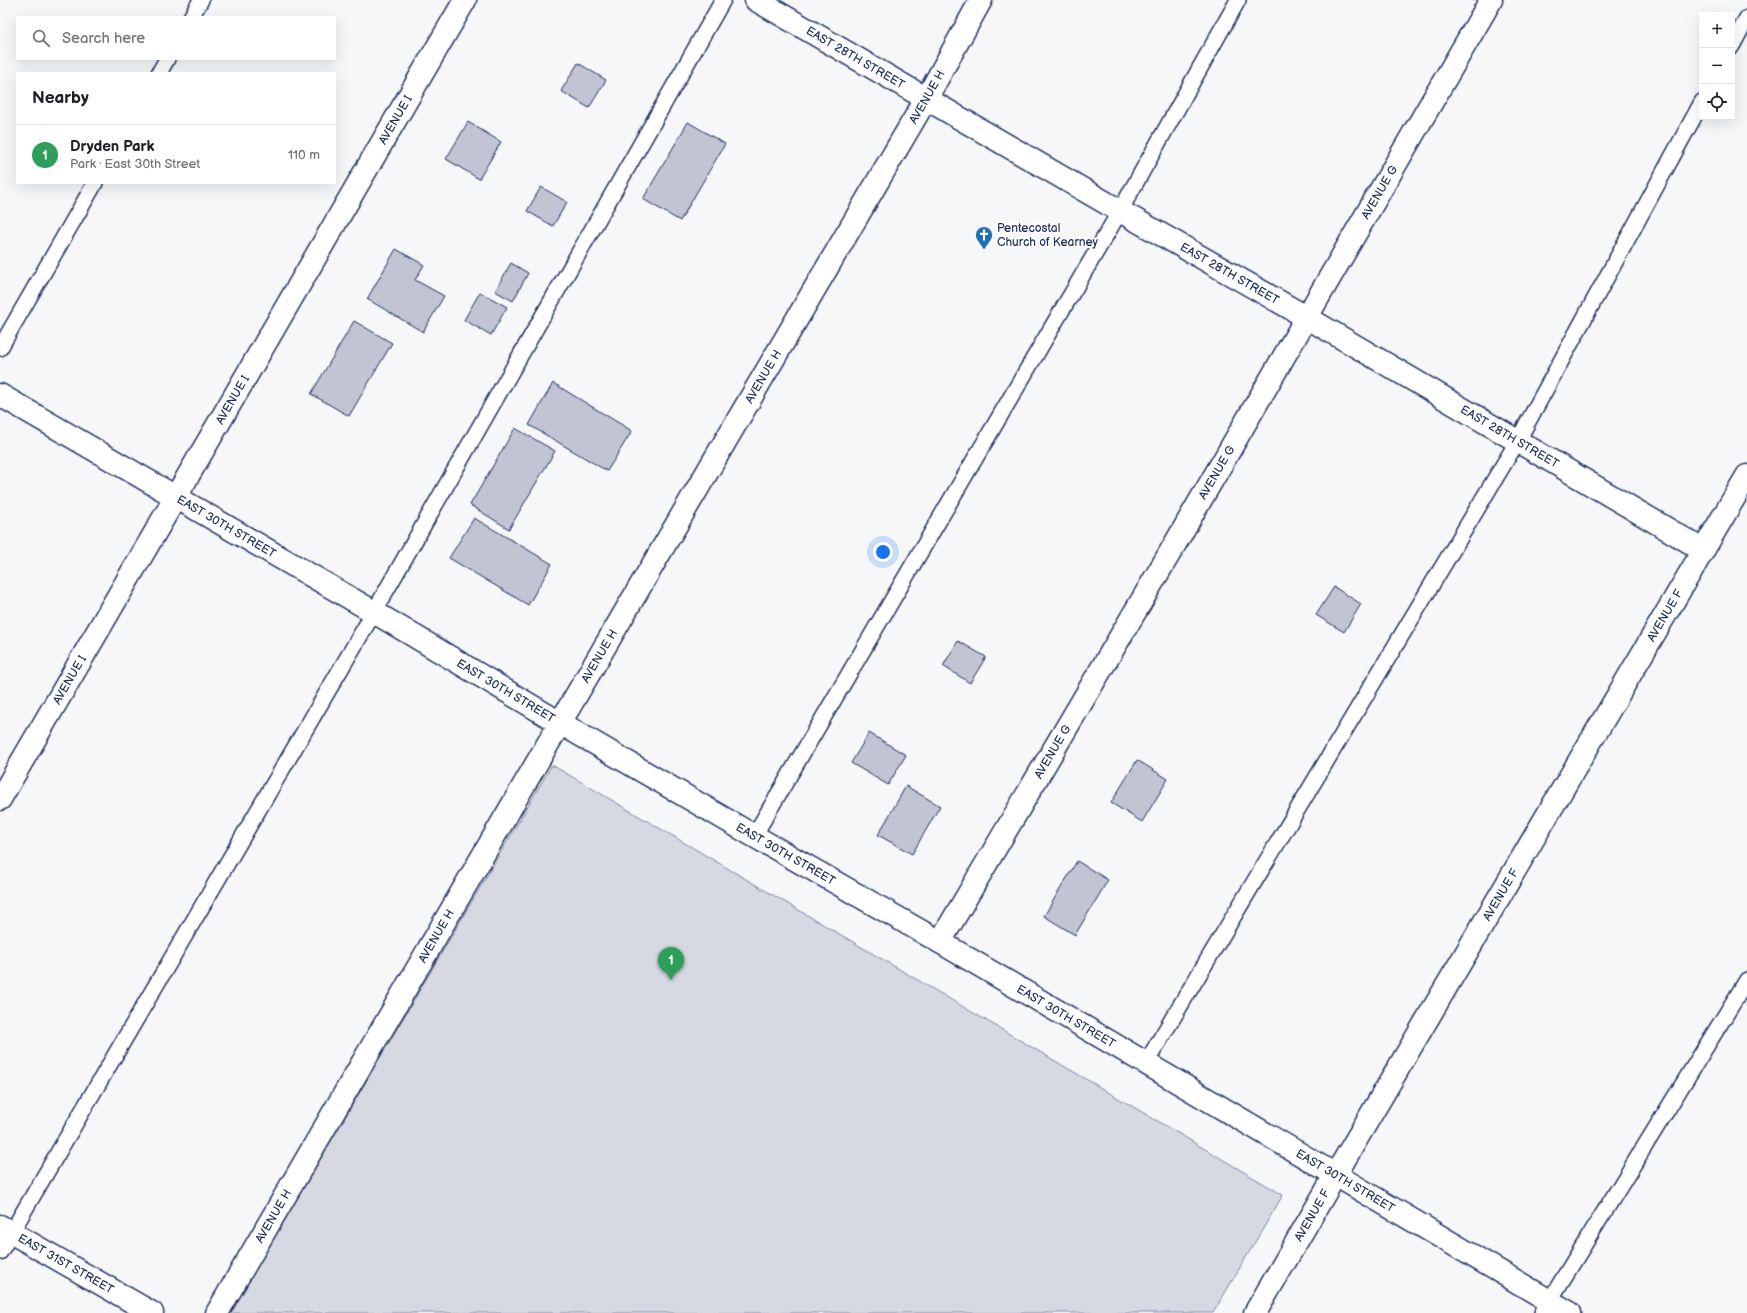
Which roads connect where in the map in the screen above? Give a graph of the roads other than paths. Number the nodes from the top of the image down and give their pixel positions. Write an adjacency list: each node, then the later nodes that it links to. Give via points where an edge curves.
1 (201, 0): 8 (lane)
2 (465, 0): 22 (street, AVENUE I)
3 (723, 0): 24 (lane)
4 (756, 0): 13 (street, EAST 28TH STREET)
5 (981, 0): 13 (street, AVENUE H)
6 (1238, 0): 16 (lane)
7 (1491, 0): 17 (street, AVENUE G)
8 (192, 16)
9 (1747, 18): 10 (lane)
10 (1735, 40)
11 (166, 60): 12 (lane)
12 (160, 72)
13 (926, 99): 16 (street, EAST 28TH STREET); 25 (street, AVENUE H)
14 (1699, 108): 20 (lane)
15 (94, 184): 18 (lane)
16 (1120, 211): 17 (street, EAST 28TH STREET); 27 (lane)
17 (1306, 317): 20 (street, EAST 28TH STREET); 28 (street, AVENUE G)
18 (0, 348)
19 (0, 395): 22 (street, EAST 30TH STREET)
20 (1517, 442): 23 (street, EAST 28TH STREET); 30 (lane)
21 (1747, 476): 23 (street, AVENUE F)
22 (176, 497): 24 (street, EAST 30TH STREET); 26 (street, AVENUE I)
23 (1703, 550): 31 (street, AVENUE F)
24 (374, 612): 25 (street, EAST 30TH STREET); 32 (lane)
25 (560, 723): 27 (street, EAST 30TH STREET); 36 (street, AVENUE H)
26 (0, 799)
27 (754, 836): 28 (street, EAST 30TH STREET)
28 (940, 942): 30 (street, EAST 30TH STREET)
29 (1747, 980): 34 (lane)
30 (1146, 1063): 31 (street, EAST 30TH STREET)
31 (1336, 1174): 34 (street, EAST 30TH STREET); 37 (street, AVENUE F)
32 (6, 1229): 33 (lane); 35 (street, EAST 31ST STREET)
33 (0, 1252)
34 (1546, 1307): 38 (street, EAST 30TH STREET)
35 (152, 1313)
36 (217, 1313)
37 (1255, 1313)
38 (1570, 1313)

